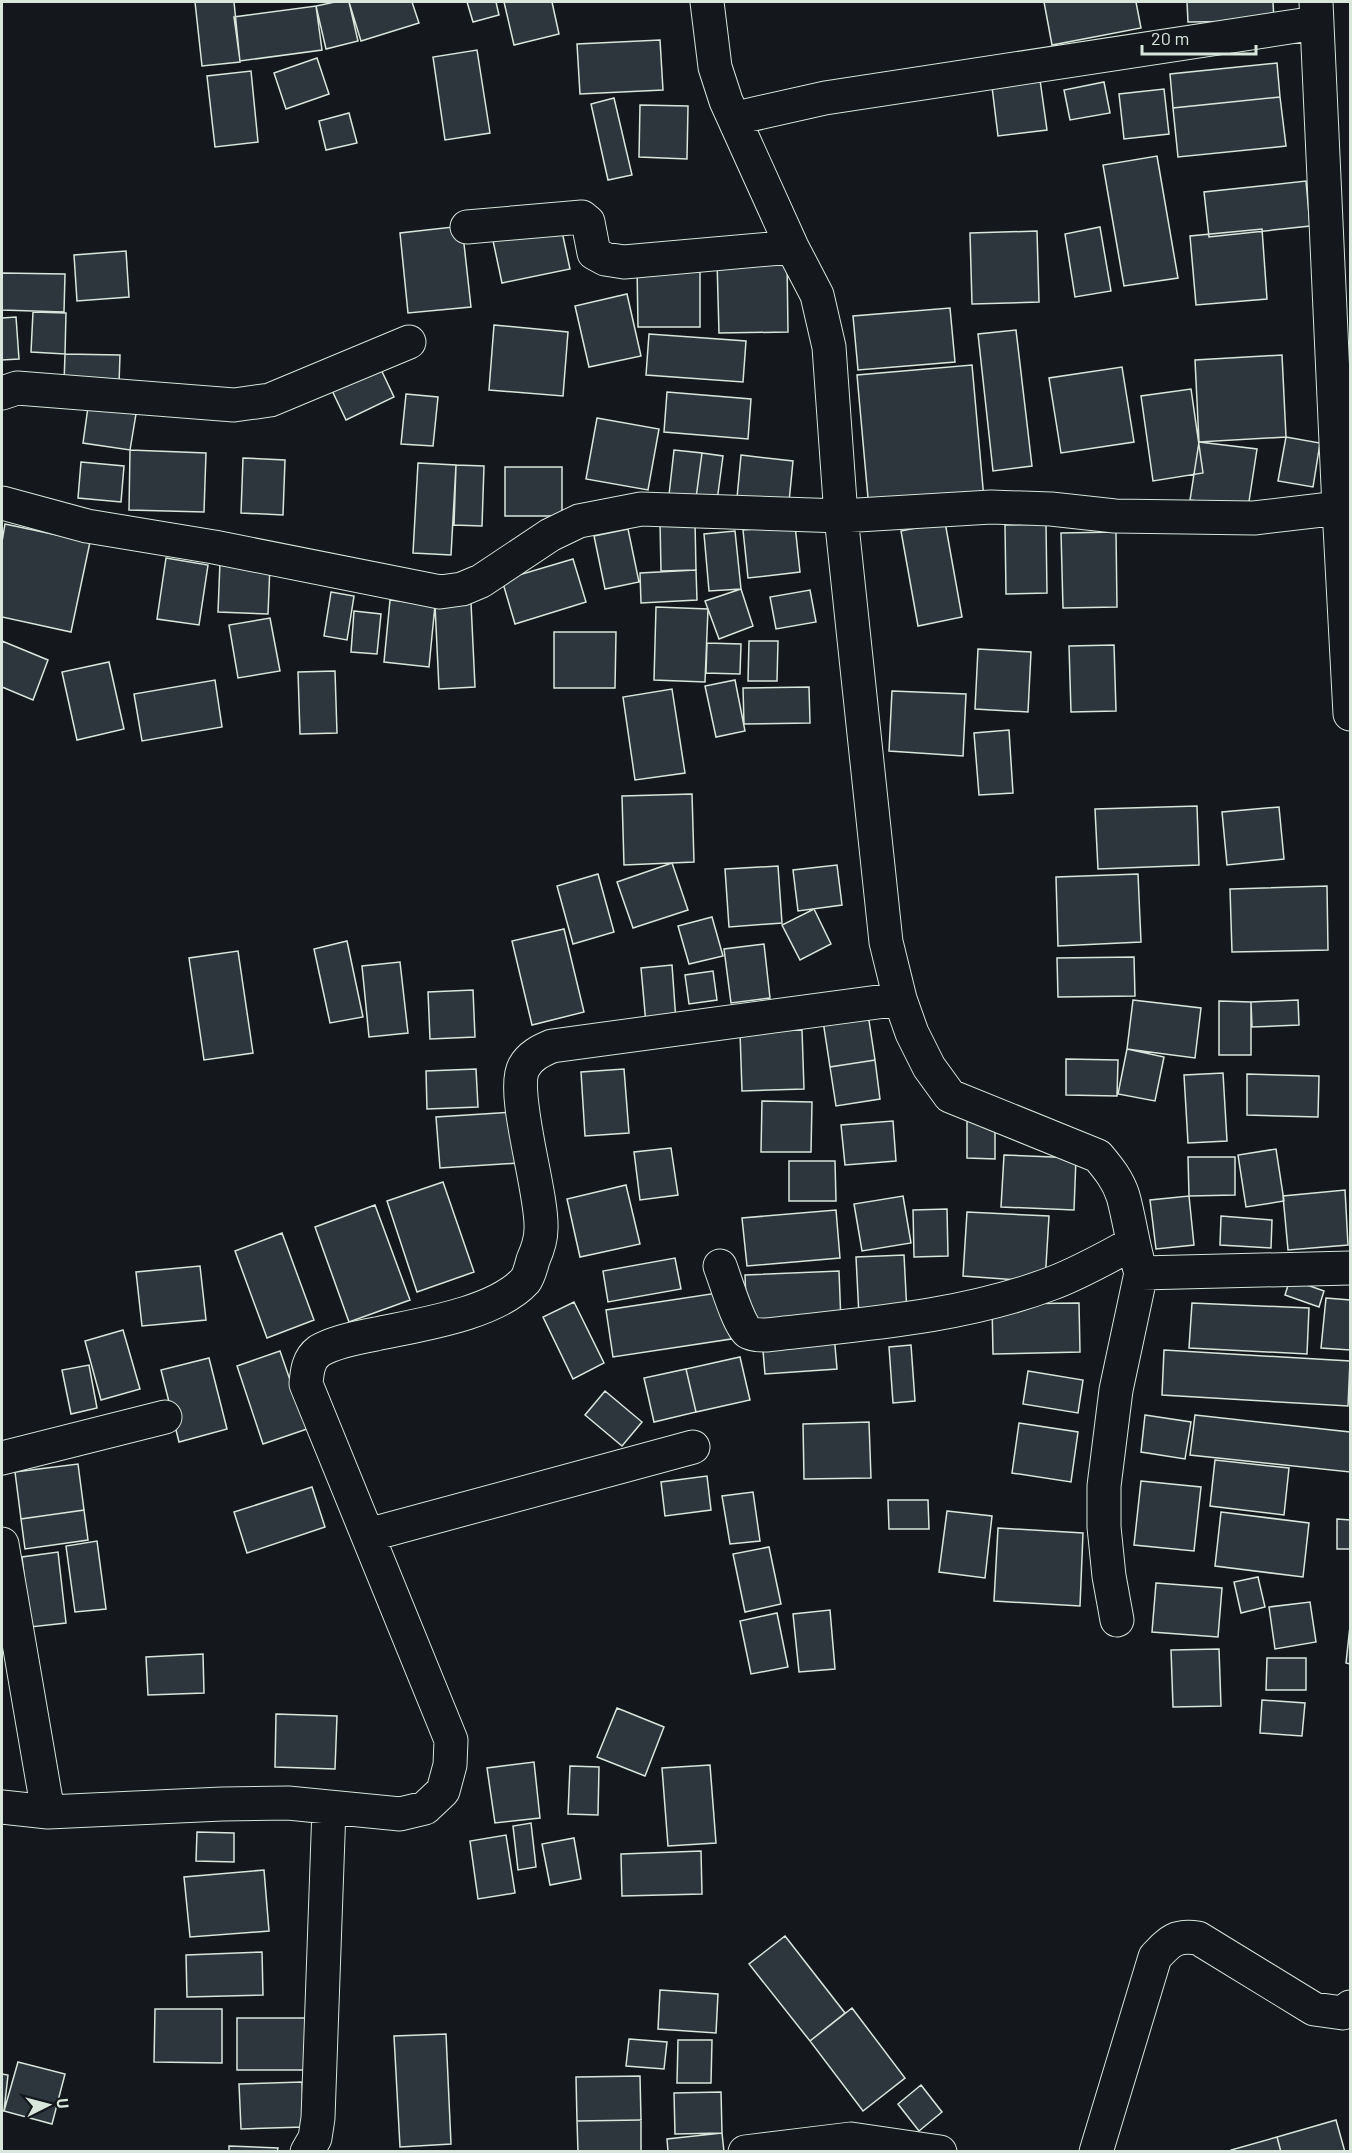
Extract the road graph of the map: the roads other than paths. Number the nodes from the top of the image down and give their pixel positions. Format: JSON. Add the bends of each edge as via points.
{"nodes":[{"id":1,"x":707,"y":2,"type":"edge"},
{"id":2,"x":1316,"y":12,"type":"edge"},
{"id":3,"x":736,"y":118,"type":"junction"},
{"id":4,"x":467,"y":227,"type":"dead end"},
{"id":5,"x":792,"y":247,"type":"junction"},
{"id":6,"x":409,"y":342,"type":"dead end"},
{"id":7,"x":2,"y":393,"type":"edge"},
{"id":8,"x":2,"y":503,"type":"edge"},
{"id":9,"x":1339,"y":508,"type":"junction"},
{"id":10,"x":841,"y":516,"type":"junction"},
{"id":11,"x":1350,"y":714,"type":"edge"},
{"id":12,"x":900,"y":999,"type":"junction"},
{"id":13,"x":1137,"y":1259,"type":"junction"},
{"id":14,"x":720,"y":1266,"type":"dead end"},
{"id":15,"x":1350,"y":1268,"type":"edge"},
{"id":16,"x":165,"y":1417,"type":"dead end"},
{"id":17,"x":693,"y":1447,"type":"dead end"},
{"id":18,"x":2,"y":1458,"type":"edge"},
{"id":19,"x":368,"y":1535,"type":"junction"},
{"id":20,"x":2,"y":1544,"type":"edge"},
{"id":21,"x":1117,"y":1620,"type":"dead end"},
{"id":22,"x":2,"y":1807,"type":"edge"},
{"id":23,"x":329,"y":1808,"type":"junction"},
{"id":24,"x":48,"y":1812,"type":"junction"},
{"id":25,"x":1350,"y":2007,"type":"edge"},
{"id":26,"x":307,"y":2151,"type":"edge"},
{"id":27,"x":745,"y":2151,"type":"edge"},
{"id":28,"x":940,"y":2151,"type":"edge"},
{"id":29,"x":1096,"y":2151,"type":"edge"}],
"edges":[{"from":1,"to":3,"type":"street","via":[[715,67]]},
{"from":2,"to":3,"type":"street","via":[[825,98]]},
{"from":2,"to":9,"type":"street"},
{"from":3,"to":5,"type":"street"},
{"from":4,"to":5,"type":"street","via":[[582,217],[588,222],[594,253],[624,262]]},
{"from":5,"to":10,"type":"street","via":[[817,295],[829,346]]},
{"from":6,"to":7,"type":"street","via":[[252,404],[16,388]]},
{"from":8,"to":10,"type":"street","via":[[87,526],[440,592],[481,581],[550,535],[579,521],[641,509]]},
{"from":9,"to":10,"type":"street","via":[[1254,518],[1115,516],[991,507]]},
{"from":9,"to":11,"type":"street"},
{"from":10,"to":12,"type":"street","via":[[886,942]]},
{"from":12,"to":13,"type":"street","via":[[928,1067],[951,1096],[1098,1156],[1122,1194]]},
{"from":12,"to":19,"type":"street","via":[[552,1046],[536,1053],[523,1068],[519,1088],[541,1230],[526,1280],[499,1302],[439,1320],[354,1338],[319,1352],[307,1369],[306,1384]]},
{"from":13,"to":14,"type":"street","via":[[988,1303],[908,1318],[766,1335],[747,1331],[741,1323]]},
{"from":13,"to":15,"type":"street"},
{"from":13,"to":21,"type":"street","via":[[1104,1486],[1104,1527]]},
{"from":16,"to":18,"type":"street"},
{"from":17,"to":19,"type":"street"},
{"from":19,"to":23,"type":"street","via":[[451,1740],[450,1765],[443,1791],[425,1808],[400,1814]]},
{"from":20,"to":24,"type":"street"},
{"from":22,"to":24,"type":"street"},
{"from":23,"to":24,"type":"street","via":[[288,1803]]},
{"from":23,"to":26,"type":"street","via":[[318,2118],[315,2138]]},
{"from":25,"to":29,"type":"street","via":[[1343,2013],[1314,2009],[1198,1938],[1184,1936],[1170,1941],[1155,1957]]},
{"from":27,"to":28,"type":"street","via":[[851,2139]]}]}
